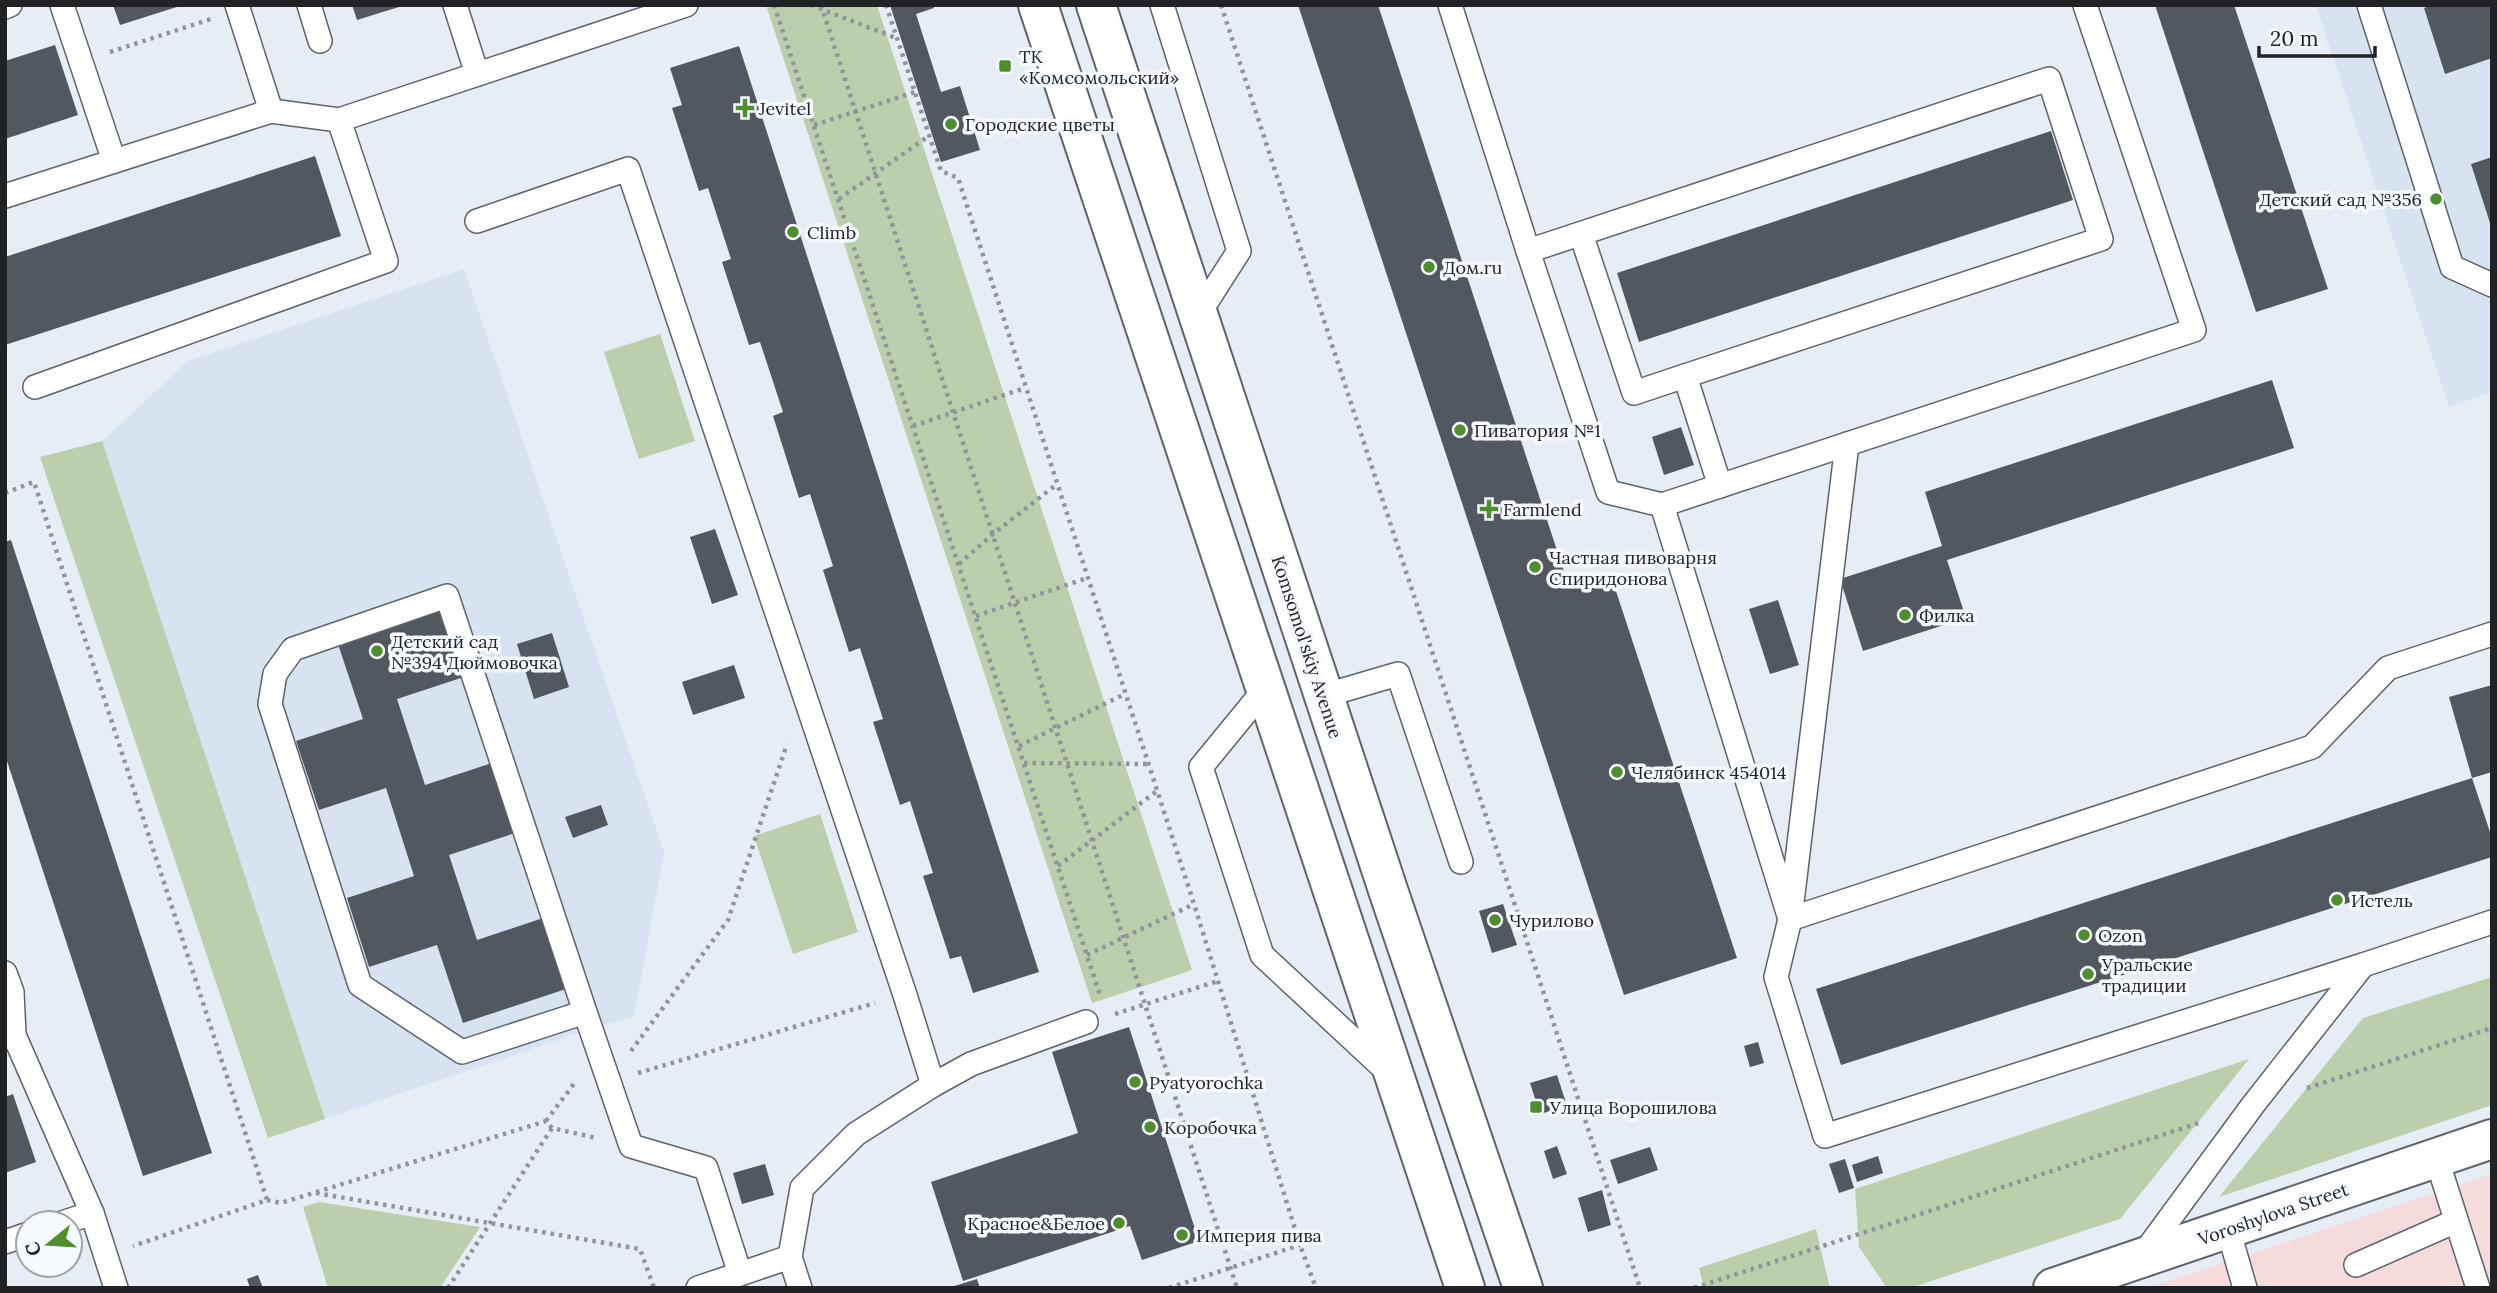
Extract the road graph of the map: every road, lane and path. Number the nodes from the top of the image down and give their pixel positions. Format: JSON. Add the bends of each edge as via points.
{"nodes":[{"id":1,"x":62,"y":5,"type":"edge"},
{"id":2,"x":309,"y":5,"type":"edge"},
{"id":3,"x":455,"y":5,"type":"edge"},
{"id":4,"x":686,"y":5,"type":"edge"},
{"id":5,"x":774,"y":5,"type":"edge"},
{"id":6,"x":811,"y":5,"type":"edge"},
{"id":7,"x":886,"y":5,"type":"edge"},
{"id":8,"x":1038,"y":5,"type":"edge"},
{"id":9,"x":1084,"y":5,"type":"edge"},
{"id":10,"x":1096,"y":5,"type":"edge"},
{"id":11,"x":1162,"y":5,"type":"edge"},
{"id":12,"x":1220,"y":5,"type":"edge"},
{"id":13,"x":1450,"y":5,"type":"edge"},
{"id":14,"x":2085,"y":5,"type":"edge"},
{"id":15,"x":2369,"y":5,"type":"edge"},
{"id":16,"x":238,"y":7,"type":"edge"},
{"id":17,"x":822,"y":7,"type":"edge"},
{"id":18,"x":897,"y":38,"type":"junction"},
{"id":19,"x":320,"y":41,"type":"dead end"},
{"id":20,"x":1108,"y":41,"type":"junction"},
{"id":21,"x":81,"y":62,"type":"junction"},
{"id":22,"x":477,"y":74,"type":"junction"},
{"id":23,"x":915,"y":92,"type":"junction"},
{"id":24,"x":271,"y":111,"type":"junction"},
{"id":25,"x":856,"y":111,"type":"junction"},
{"id":26,"x":339,"y":120,"type":"junction"},
{"id":27,"x":814,"y":125,"type":"junction"},
{"id":28,"x":930,"y":135,"type":"junction"},
{"id":29,"x":114,"y":161,"type":"junction"},
{"id":30,"x":876,"y":173,"type":"junction"},
{"id":31,"x":5,"y":197,"type":"edge"},
{"id":32,"x":839,"y":199,"type":"junction"},
{"id":33,"x":477,"y":221,"type":"dead end"},
{"id":34,"x":1581,"y":234,"type":"junction"},
{"id":35,"x":1528,"y":251,"type":"junction"},
{"id":36,"x":2492,"y":285,"type":"edge"},
{"id":37,"x":1198,"y":315,"type":"junction"},
{"id":38,"x":1685,"y":376,"type":"junction"},
{"id":39,"x":35,"y":387,"type":"dead end"},
{"id":40,"x":1025,"y":388,"type":"junction"},
{"id":41,"x":953,"y":413,"type":"junction"},
{"id":42,"x":913,"y":426,"type":"junction"},
{"id":43,"x":1847,"y":444,"type":"junction"},
{"id":44,"x":1056,"y":485,"type":"junction"},
{"id":45,"x":1720,"y":486,"type":"junction"},
{"id":46,"x":5,"y":493,"type":"edge"},
{"id":47,"x":1662,"y":505,"type":"junction"},
{"id":48,"x":993,"y":534,"type":"junction"},
{"id":49,"x":959,"y":565,"type":"junction"},
{"id":50,"x":1087,"y":578,"type":"junction"},
{"id":51,"x":1015,"y":603,"type":"junction"},
{"id":52,"x":976,"y":616,"type":"junction"},
{"id":53,"x":2492,"y":634,"type":"edge"},
{"id":54,"x":1265,"y":689,"type":"junction"},
{"id":55,"x":1125,"y":694,"type":"junction"},
{"id":56,"x":1323,"y":696,"type":"junction"},
{"id":57,"x":809,"y":713,"type":"junction"},
{"id":58,"x":1056,"y":727,"type":"junction"},
{"id":59,"x":1279,"y":731,"type":"junction"},
{"id":60,"x":1018,"y":746,"type":"junction"},
{"id":61,"x":1024,"y":763,"type":"junction"},
{"id":62,"x":1068,"y":764,"type":"junction"},
{"id":63,"x":1148,"y":764,"type":"junction"},
{"id":64,"x":1157,"y":791,"type":"junction"},
{"id":65,"x":1092,"y":839,"type":"junction"},
{"id":66,"x":1461,"y":862,"type":"dead end"},
{"id":67,"x":1058,"y":866,"type":"junction"},
{"id":68,"x":1388,"y":893,"type":"junction"},
{"id":69,"x":1194,"y":904,"type":"junction"},
{"id":70,"x":1790,"y":919,"type":"junction"},
{"id":71,"x":2492,"y":922,"type":"edge"},
{"id":72,"x":1124,"y":937,"type":"junction"},
{"id":73,"x":1087,"y":955,"type":"junction"},
{"id":74,"x":2363,"y":965,"type":"junction"},
{"id":75,"x":5,"y":973,"type":"edge"},
{"id":76,"x":1218,"y":981,"type":"junction"},
{"id":77,"x":905,"y":995,"type":"junction"},
{"id":78,"x":1146,"y":1004,"type":"junction"},
{"id":79,"x":584,"y":1012,"type":"junction"},
{"id":80,"x":1096,"y":1019,"type":"junction"},
{"id":81,"x":2492,"y":1028,"type":"edge"},
{"id":82,"x":10,"y":1037,"type":"edge"},
{"id":83,"x":598,"y":1053,"type":"junction"},
{"id":84,"x":1395,"y":1078,"type":"junction"},
{"id":85,"x":607,"y":1082,"type":"junction"},
{"id":86,"x":933,"y":1085,"type":"junction"},
{"id":87,"x":2253,"y":1105,"type":"junction"},
{"id":88,"x":546,"y":1121,"type":"junction"},
{"id":89,"x":552,"y":1128,"type":"junction"},
{"id":90,"x":2492,"y":1139,"type":"edge"},
{"id":91,"x":631,"y":1146,"type":"junction"},
{"id":92,"x":2436,"y":1157,"type":"junction"},
{"id":93,"x":315,"y":1193,"type":"junction"},
{"id":94,"x":267,"y":1200,"type":"junction"},
{"id":95,"x":92,"y":1213,"type":"junction"},
{"id":96,"x":84,"y":1216,"type":"edge"},
{"id":97,"x":2456,"y":1221,"type":"junction"},
{"id":98,"x":489,"y":1225,"type":"junction"},
{"id":99,"x":2228,"y":1229,"type":"junction"},
{"id":100,"x":1300,"y":1245,"type":"junction"},
{"id":101,"x":106,"y":1256,"type":"junction"},
{"id":102,"x":790,"y":1258,"type":"junction"},
{"id":103,"x":2139,"y":1259,"type":"junction"},
{"id":104,"x":2356,"y":1265,"type":"dead end"},
{"id":105,"x":1231,"y":1268,"type":"junction"},
{"id":106,"x":740,"y":1274,"type":"junction"},
{"id":107,"x":2482,"y":1281,"type":"edge"},
{"id":108,"x":116,"y":1288,"type":"edge"},
{"id":109,"x":448,"y":1288,"type":"edge"},
{"id":110,"x":654,"y":1288,"type":"edge"},
{"id":111,"x":698,"y":1288,"type":"edge"},
{"id":112,"x":800,"y":1288,"type":"edge"},
{"id":113,"x":1168,"y":1288,"type":"edge"},
{"id":114,"x":1237,"y":1288,"type":"edge"},
{"id":115,"x":1316,"y":1288,"type":"edge"},
{"id":116,"x":1465,"y":1288,"type":"edge"},
{"id":117,"x":1523,"y":1288,"type":"edge"},
{"id":118,"x":1640,"y":1288,"type":"edge"},
{"id":119,"x":1694,"y":1288,"type":"edge"},
{"id":120,"x":2053,"y":1288,"type":"edge"},
{"id":121,"x":2245,"y":1288,"type":"edge"}],
"edges":[{"from":1,"to":21,"type":"lane"},
{"from":2,"to":19,"type":"lane"},
{"from":3,"to":22,"type":"lane"},
{"from":4,"to":22,"type":"lane"},
{"from":5,"to":27,"type":"path"},
{"from":6,"to":17,"type":"path"},
{"from":7,"to":18,"type":"path"},
{"from":8,"to":54,"type":"main road"},
{"from":9,"to":20,"type":"main road"},
{"from":10,"to":20,"type":"main road","name":"Komsomol'skiy Avenue"},
{"from":11,"to":37,"type":"lane","via":[[1239,251]]},
{"from":12,"to":118,"type":"path"},
{"from":13,"to":35,"type":"lane"},
{"from":14,"to":43,"type":"lane","via":[[2194,330]]},
{"from":15,"to":36,"type":"lane","via":[[2452,267]]},
{"from":16,"to":21,"type":"path"},
{"from":16,"to":24,"type":"lane"},
{"from":17,"to":18,"type":"path"},
{"from":17,"to":25,"type":"path"},
{"from":18,"to":23,"type":"path"},
{"from":20,"to":37,"type":"main road","name":"Komsomol'skiy Avenue"},
{"from":21,"to":29,"type":"lane"},
{"from":22,"to":26,"type":"lane"},
{"from":23,"to":25,"type":"path"},
{"from":23,"to":28,"type":"path"},
{"from":24,"to":26,"type":"lane"},
{"from":24,"to":29,"type":"lane"},
{"from":25,"to":27,"type":"path"},
{"from":25,"to":30,"type":"path"},
{"from":26,"to":39,"type":"lane","via":[[386,261]]},
{"from":27,"to":32,"type":"path"},
{"from":28,"to":30,"type":"path"},
{"from":28,"to":40,"type":"path","via":[[941,171],[958,178]]},
{"from":29,"to":31,"type":"lane"},
{"from":30,"to":32,"type":"path"},
{"from":30,"to":41,"type":"path"},
{"from":32,"to":42,"type":"path"},
{"from":33,"to":57,"type":"lane","via":[[628,169]]},
{"from":34,"to":35,"type":"lane"},
{"from":34,"to":38,"type":"lane","via":[[1634,393]]},
{"from":34,"to":38,"type":"lane","via":[[2049,79],[2101,239]]},
{"from":35,"to":47,"type":"lane","via":[[1608,492]]},
{"from":37,"to":56,"type":"main road","name":"Komsomol'skiy Avenue"},
{"from":38,"to":45,"type":"lane"},
{"from":40,"to":41,"type":"path"},
{"from":40,"to":44,"type":"path"},
{"from":41,"to":42,"type":"path"},
{"from":41,"to":48,"type":"path"},
{"from":42,"to":49,"type":"path"},
{"from":43,"to":45,"type":"lane"},
{"from":43,"to":70,"type":"lane"},
{"from":44,"to":48,"type":"path"},
{"from":44,"to":50,"type":"path"},
{"from":45,"to":47,"type":"lane"},
{"from":46,"to":94,"type":"path","via":[[34,482]]},
{"from":47,"to":70,"type":"lane"},
{"from":48,"to":49,"type":"path"},
{"from":48,"to":51,"type":"path"},
{"from":49,"to":52,"type":"path"},
{"from":50,"to":51,"type":"path"},
{"from":50,"to":55,"type":"path"},
{"from":51,"to":52,"type":"path"},
{"from":51,"to":58,"type":"path"},
{"from":52,"to":60,"type":"path"},
{"from":53,"to":70,"type":"lane","via":[[2388,668],[2312,747]]},
{"from":54,"to":59,"type":"main road"},
{"from":54,"to":84,"type":"lane","via":[[1200,767],[1262,955]]},
{"from":55,"to":58,"type":"path"},
{"from":55,"to":63,"type":"path"},
{"from":56,"to":66,"type":"lane","via":[[1398,674]]},
{"from":56,"to":68,"type":"main road","name":"Komsomol'skiy Avenue"},
{"from":57,"to":77,"type":"lane"},
{"from":57,"to":85,"type":"path","via":[[785,747],[728,920]]},
{"from":58,"to":60,"type":"path"},
{"from":58,"to":62,"type":"path"},
{"from":59,"to":68,"type":"main road","via":[[1278,716],[1289,700],[1303,699],[1313,708],[1356,836]]},
{"from":59,"to":84,"type":"main road"},
{"from":60,"to":61,"type":"path"},
{"from":61,"to":62,"type":"path"},
{"from":61,"to":67,"type":"path"},
{"from":62,"to":63,"type":"path"},
{"from":62,"to":65,"type":"path"},
{"from":63,"to":64,"type":"path"},
{"from":64,"to":65,"type":"path"},
{"from":64,"to":69,"type":"path"},
{"from":65,"to":67,"type":"path"},
{"from":65,"to":72,"type":"path"},
{"from":67,"to":73,"type":"path"},
{"from":68,"to":117,"type":"main road","name":"Komsomol'skiy Avenue"},
{"from":69,"to":72,"type":"path"},
{"from":69,"to":76,"type":"path"},
{"from":70,"to":74,"type":"lane","via":[[1776,977],[1825,1136]]},
{"from":71,"to":74,"type":"lane"},
{"from":72,"to":73,"type":"path"},
{"from":72,"to":78,"type":"path"},
{"from":73,"to":80,"type":"path"},
{"from":74,"to":87,"type":"lane"},
{"from":75,"to":82,"type":"lane","via":[[12,992]]},
{"from":76,"to":78,"type":"path"},
{"from":76,"to":100,"type":"path"},
{"from":77,"to":85,"type":"path"},
{"from":77,"to":86,"type":"lane"},
{"from":78,"to":80,"type":"path"},
{"from":78,"to":105,"type":"path"},
{"from":79,"to":79,"type":"lane","via":[[447,596],[293,649],[275,674],[270,704],[360,985],[462,1052]]},
{"from":79,"to":83,"type":"lane"},
{"from":80,"to":86,"type":"lane","via":[[971,1064]]},
{"from":81,"to":87,"type":"path"},
{"from":82,"to":95,"type":"lane"},
{"from":83,"to":85,"type":"lane"},
{"from":83,"to":88,"type":"path"},
{"from":84,"to":116,"type":"main road"},
{"from":85,"to":91,"type":"lane"},
{"from":86,"to":102,"type":"lane","via":[[856,1134],[802,1188]]},
{"from":87,"to":103,"type":"lane"},
{"from":87,"to":119,"type":"path"},
{"from":88,"to":89,"type":"path"},
{"from":88,"to":93,"type":"path"},
{"from":89,"to":91,"type":"path"},
{"from":89,"to":98,"type":"path"},
{"from":90,"to":92,"type":"main road","name":"Voroshylova Street"},
{"from":91,"to":106,"type":"lane","via":[[706,1168]]},
{"from":92,"to":97,"type":"lane"},
{"from":92,"to":99,"type":"main road","name":"Voroshylova Street"},
{"from":93,"to":94,"type":"path","via":[[281,1203]]},
{"from":93,"to":98,"type":"path"},
{"from":94,"to":101,"type":"path"},
{"from":95,"to":96,"type":"lane"},
{"from":95,"to":101,"type":"lane"},
{"from":97,"to":104,"type":"lane"},
{"from":97,"to":107,"type":"lane"},
{"from":98,"to":109,"type":"path"},
{"from":98,"to":110,"type":"path","via":[[640,1249]]},
{"from":99,"to":103,"type":"main road","name":"Voroshylova Street"},
{"from":99,"to":121,"type":"lane"},
{"from":100,"to":105,"type":"path"},
{"from":100,"to":115,"type":"path"},
{"from":101,"to":108,"type":"lane"},
{"from":102,"to":106,"type":"lane"},
{"from":102,"to":112,"type":"lane"},
{"from":103,"to":120,"type":"main road","name":"Voroshylova Street"},
{"from":105,"to":113,"type":"path"},
{"from":105,"to":114,"type":"path"},
{"from":106,"to":111,"type":"lane"}]}
